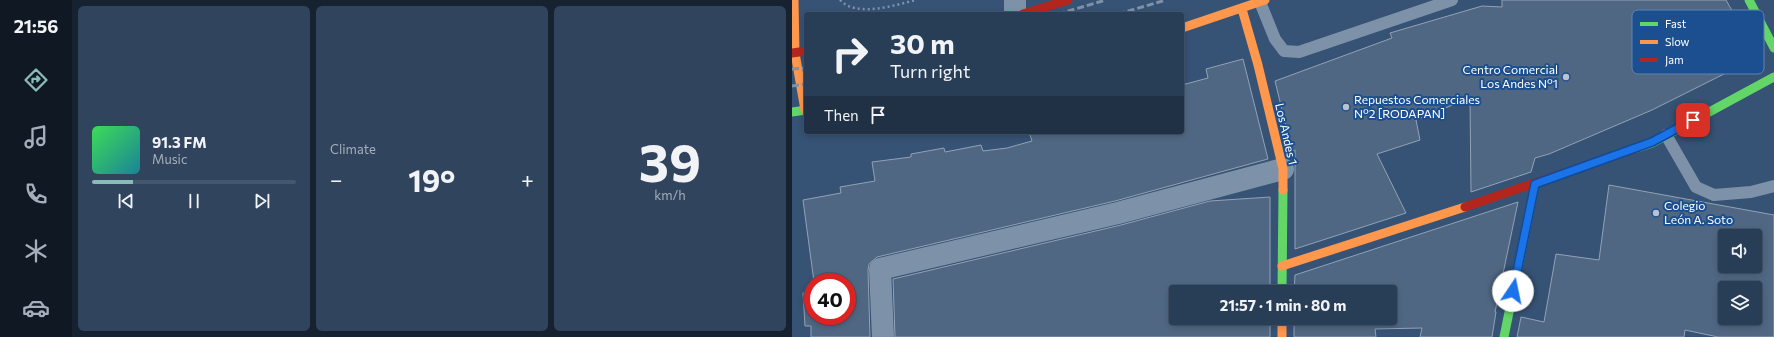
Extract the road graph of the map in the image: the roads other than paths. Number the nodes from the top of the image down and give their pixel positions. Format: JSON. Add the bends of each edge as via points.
{"nodes":[{"id":1,"x":794,"y":0,"type":"edge"},
{"id":2,"x":1015,"y":0,"type":"edge"},
{"id":3,"x":1068,"y":0,"type":"edge"},
{"id":4,"x":1452,"y":0,"type":"edge"},
{"id":5,"x":1749,"y":0,"type":"edge"},
{"id":6,"x":1262,"y":1,"type":"edge"},
{"id":7,"x":1421,"y":5,"type":"edge"},
{"id":8,"x":1242,"y":9,"type":"junction"},
{"id":9,"x":1754,"y":10,"type":"edge"},
{"id":10,"x":1015,"y":12,"type":"edge"},
{"id":11,"x":1029,"y":12,"type":"edge"},
{"id":12,"x":1184,"y":27,"type":"edge"},
{"id":13,"x":1764,"y":29,"type":"edge"},
{"id":14,"x":1774,"y":48,"type":"edge"},
{"id":15,"x":804,"y":51,"type":"edge"},
{"id":16,"x":794,"y":53,"type":"edge"},
{"id":17,"x":1774,"y":77,"type":"edge"},
{"id":18,"x":804,"y":100,"type":"edge"},
{"id":19,"x":804,"y":110,"type":"edge"},
{"id":20,"x":792,"y":112,"type":"edge"},
{"id":21,"x":1666,"y":135,"type":"junction"},
{"id":22,"x":1283,"y":169,"type":"junction"},
{"id":23,"x":1535,"y":184,"type":"junction"},
{"id":24,"x":1774,"y":186,"type":"edge"},
{"id":25,"x":1282,"y":266,"type":"junction"},
{"id":26,"x":1282,"y":285,"type":"edge"},
{"id":27,"x":1282,"y":325,"type":"edge"},
{"id":28,"x":883,"y":337,"type":"edge"},
{"id":29,"x":1282,"y":337,"type":"edge"},
{"id":30,"x":1504,"y":337,"type":"edge"}],
"edges":[{"from":1,"to":16,"type":"street"},
{"from":2,"to":10,"type":"street"},
{"from":3,"to":11,"type":"street"},
{"from":4,"to":7,"type":"lane"},
{"from":5,"to":9,"type":"street"},
{"from":6,"to":7,"type":"lane","via":[[1279,45],[1284,51],[1299,52]]},
{"from":6,"to":8,"type":"street"},
{"from":8,"to":12,"type":"street"},
{"from":8,"to":22,"type":"street","name":"Los Andes 1"},
{"from":13,"to":14,"type":"street"},
{"from":15,"to":16,"type":"street"},
{"from":16,"to":18,"type":"street"},
{"from":17,"to":21,"type":"street"},
{"from":19,"to":20,"type":"street"},
{"from":21,"to":23,"type":"street"},
{"from":21,"to":24,"type":"lane","via":[[1696,187],[1714,195],[1751,192]]},
{"from":22,"to":25,"type":"street","name":"Los Andes 1"},
{"from":22,"to":28,"type":"street","via":[[1118,213],[880,269]]},
{"from":23,"to":25,"type":"street"},
{"from":23,"to":30,"type":"street"},
{"from":25,"to":26,"type":"street","name":"Los Andes 1"},
{"from":27,"to":29,"type":"street"}]}
